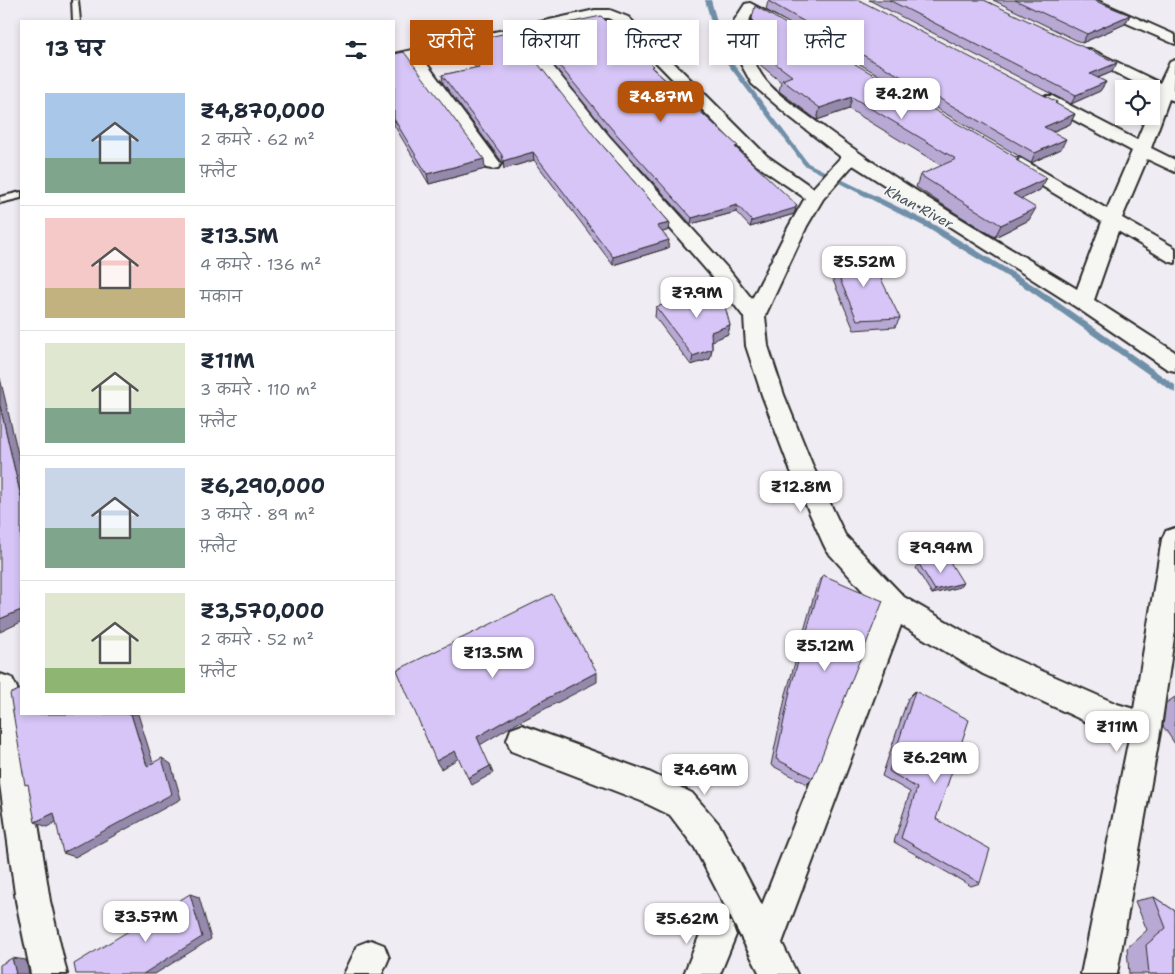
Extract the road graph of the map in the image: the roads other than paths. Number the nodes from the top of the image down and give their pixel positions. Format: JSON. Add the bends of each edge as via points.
{"nodes":[{"id":1,"x":75,"y":0,"type":"edge"},
{"id":2,"x":1085,"y":0,"type":"edge"},
{"id":3,"x":77,"y":20,"type":"edge"},
{"id":4,"x":567,"y":20,"type":"edge"},
{"id":5,"x":787,"y":29,"type":"edge"},
{"id":6,"x":1175,"y":40,"type":"edge"},
{"id":7,"x":1075,"y":48,"type":"edge"},
{"id":8,"x":410,"y":54,"type":"edge"},
{"id":9,"x":395,"y":58,"type":"edge"},
{"id":10,"x":420,"y":65,"type":"edge"},
{"id":11,"x":543,"y":65,"type":"edge"},
{"id":12,"x":1175,"y":65,"type":"edge"},
{"id":13,"x":1029,"y":90,"type":"edge"},
{"id":14,"x":1169,"y":93,"type":"edge"},
{"id":15,"x":1142,"y":149,"type":"junction"},
{"id":16,"x":1000,"y":154,"type":"edge"},
{"id":17,"x":852,"y":156,"type":"junction"},
{"id":18,"x":492,"y":164,"type":"dead end"},
{"id":19,"x":1175,"y":166,"type":"edge"},
{"id":20,"x":827,"y":184,"type":"junction"},
{"id":21,"x":20,"y":196,"type":"edge"},
{"id":22,"x":0,"y":200,"type":"edge"},
{"id":23,"x":1112,"y":220,"type":"junction"},
{"id":24,"x":1175,"y":257,"type":"edge"},
{"id":25,"x":1083,"y":302,"type":"junction"},
{"id":26,"x":754,"y":316,"type":"junction"},
{"id":27,"x":1175,"y":363,"type":"edge"},
{"id":28,"x":1175,"y":539,"type":"edge"},
{"id":29,"x":894,"y":606,"type":"junction"},
{"id":30,"x":8,"y":686,"type":"edge"},
{"id":31,"x":1146,"y":727,"type":"junction"},
{"id":32,"x":522,"y":740,"type":"dead end"},
{"id":33,"x":718,"y":935,"type":"dead end"},
{"id":34,"x":764,"y":945,"type":"junction"},
{"id":35,"x":49,"y":974,"type":"edge"},
{"id":36,"x":702,"y":974,"type":"edge"},
{"id":37,"x":779,"y":974,"type":"edge"},
{"id":38,"x":1099,"y":974,"type":"edge"}],
"edges":[{"from":1,"to":3,"type":"lane"},
{"from":2,"to":6,"type":"street"},
{"from":4,"to":20,"type":"street","via":[[595,14],[610,14],[623,20],[761,160]]},
{"from":5,"to":17,"type":"street","via":[[750,7],[741,21],[744,58],[760,84]]},
{"from":7,"to":14,"type":"street"},
{"from":8,"to":9,"type":"street"},
{"from":10,"to":18,"type":"street"},
{"from":11,"to":26,"type":"street"},
{"from":12,"to":14,"type":"street"},
{"from":13,"to":15,"type":"street"},
{"from":14,"to":15,"type":"street"},
{"from":15,"to":19,"type":"street"},
{"from":15,"to":23,"type":"street"},
{"from":16,"to":23,"type":"street"},
{"from":17,"to":20,"type":"street"},
{"from":17,"to":25,"type":"street"},
{"from":20,"to":26,"type":"street","via":[[798,226]]},
{"from":21,"to":22,"type":"lane"},
{"from":23,"to":24,"type":"street"},
{"from":23,"to":25,"type":"street"},
{"from":25,"to":27,"type":"street"},
{"from":26,"to":29,"type":"street","via":[[757,346],[773,395],[836,543]]},
{"from":28,"to":31,"type":"street"},
{"from":29,"to":31,"type":"street","via":[[993,664],[1115,719]]},
{"from":29,"to":34,"type":"street"},
{"from":30,"to":35,"type":"street","via":[[33,901]]},
{"from":31,"to":38,"type":"street"},
{"from":32,"to":34,"type":"street","via":[[648,788],[681,804],[706,836]]},
{"from":33,"to":36,"type":"street"},
{"from":34,"to":37,"type":"street"}]}
